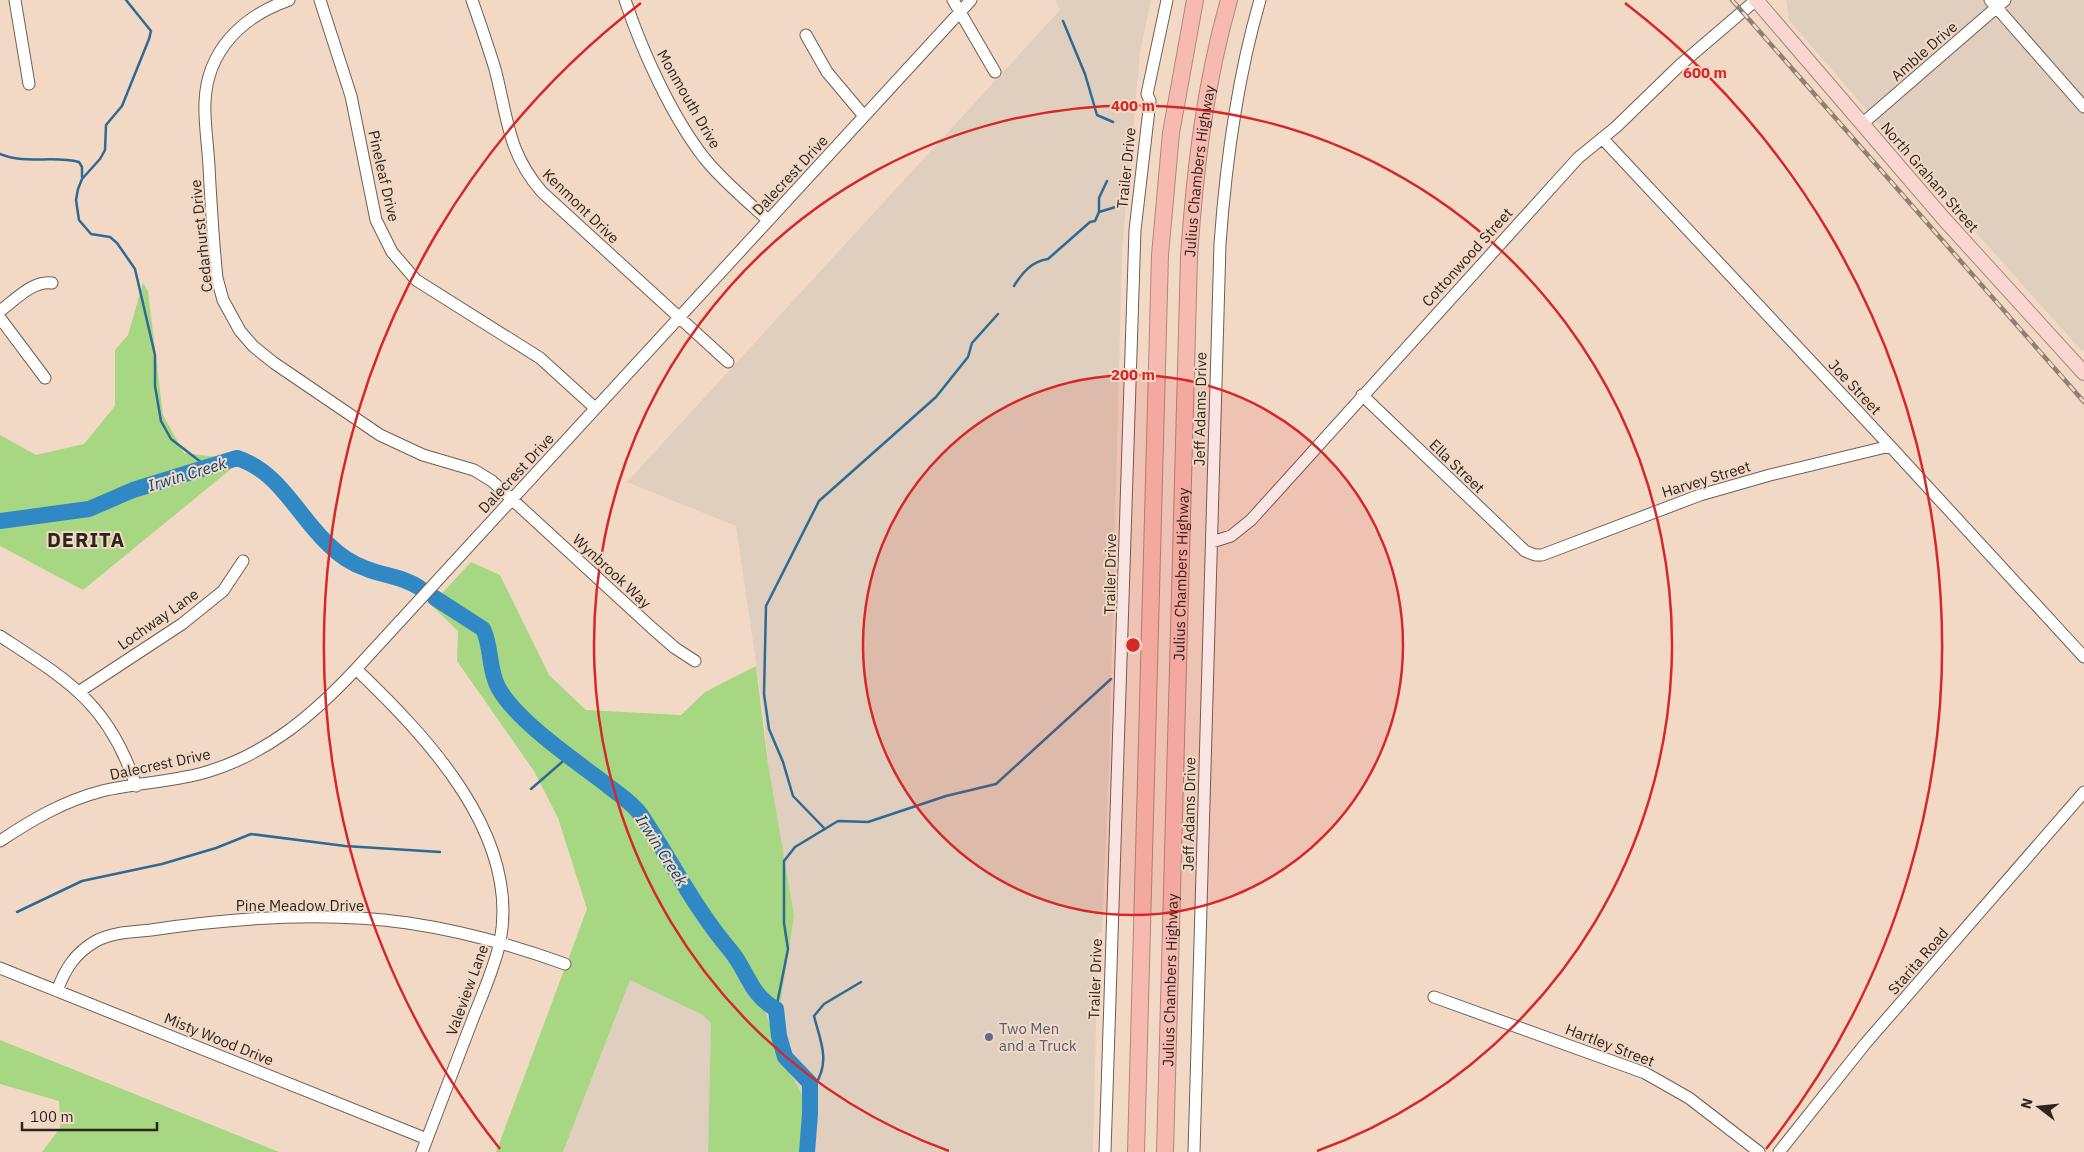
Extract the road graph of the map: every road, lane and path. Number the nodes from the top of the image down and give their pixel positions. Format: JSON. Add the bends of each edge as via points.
{"nodes":[{"id":1,"x":14,"y":0,"type":"edge"},
{"id":2,"x":289,"y":0,"type":"edge"},
{"id":3,"x":320,"y":0,"type":"edge"},
{"id":4,"x":472,"y":0,"type":"edge"},
{"id":5,"x":625,"y":0,"type":"edge"},
{"id":6,"x":953,"y":0,"type":"edge"},
{"id":7,"x":971,"y":0,"type":"edge"},
{"id":8,"x":1167,"y":0,"type":"edge"},
{"id":9,"x":1196,"y":0,"type":"edge"},
{"id":10,"x":1229,"y":0,"type":"edge"},
{"id":11,"x":1260,"y":0,"type":"edge"},
{"id":12,"x":1756,"y":0,"type":"edge"},
{"id":13,"x":1997,"y":3,"type":"edge"},
{"id":14,"x":960,"y":12,"type":"junction"},
{"id":15,"x":806,"y":35,"type":"dead end"},
{"id":16,"x":995,"y":72,"type":"dead end"},
{"id":17,"x":29,"y":84,"type":"dead end"},
{"id":18,"x":2084,"y":107,"type":"edge"},
{"id":19,"x":864,"y":116,"type":"junction"},
{"id":20,"x":1862,"y":124,"type":"junction"},
{"id":21,"x":1602,"y":138,"type":"junction"},
{"id":22,"x":768,"y":220,"type":"junction"},
{"id":23,"x":52,"y":283,"type":"dead end"},
{"id":24,"x":0,"y":311,"type":"edge"},
{"id":25,"x":0,"y":318,"type":"edge"},
{"id":26,"x":679,"y":318,"type":"junction"},
{"id":27,"x":728,"y":362,"type":"dead end"},
{"id":28,"x":2084,"y":373,"type":"edge"},
{"id":29,"x":45,"y":378,"type":"dead end"},
{"id":30,"x":1362,"y":395,"type":"junction"},
{"id":31,"x":596,"y":408,"type":"junction"},
{"id":32,"x":1890,"y":446,"type":"junction"},
{"id":33,"x":512,"y":499,"type":"junction"},
{"id":34,"x":1212,"y":542,"type":"junction"},
{"id":35,"x":1534,"y":555,"type":"joint"},
{"id":36,"x":243,"y":560,"type":"dead end"},
{"id":37,"x":0,"y":636,"type":"edge"},
{"id":38,"x":2084,"y":657,"type":"edge"},
{"id":39,"x":695,"y":661,"type":"dead end"},
{"id":40,"x":356,"y":669,"type":"junction"},
{"id":41,"x":80,"y":691,"type":"junction"},
{"id":42,"x":136,"y":786,"type":"junction"},
{"id":43,"x":2084,"y":792,"type":"edge"},
{"id":44,"x":0,"y":841,"type":"edge"},
{"id":45,"x":500,"y":942,"type":"junction"},
{"id":46,"x":565,"y":964,"type":"dead end"},
{"id":47,"x":0,"y":968,"type":"edge"},
{"id":48,"x":57,"y":990,"type":"junction"},
{"id":49,"x":1434,"y":998,"type":"dead end"},
{"id":50,"x":427,"y":1139,"type":"junction"},
{"id":51,"x":422,"y":1152,"type":"edge"},
{"id":52,"x":1106,"y":1152,"type":"edge"},
{"id":53,"x":1136,"y":1152,"type":"edge"},
{"id":54,"x":1165,"y":1152,"type":"edge"},
{"id":55,"x":1194,"y":1152,"type":"edge"},
{"id":56,"x":1759,"y":1152,"type":"edge"},
{"id":57,"x":1779,"y":1152,"type":"edge"}],
"edges":[{"from":1,"to":17,"type":"street"},
{"from":2,"to":33,"type":"street","name":"Cedarhurst Drive","via":[[258,13],[237,29],[218,55],[207,84],[214,252],[217,278],[228,312],[260,353],[364,424],[409,449],[481,474]]},
{"from":3,"to":31,"type":"street","name":"Pineleaf Drive","via":[[351,96],[374,212],[392,252],[416,280],[540,358]]},
{"from":4,"to":26,"type":"street","name":"Kenmont Drive","via":[[495,69],[509,133],[524,170],[542,192]]},
{"from":5,"to":22,"type":"street","name":"Monmouth Drive","via":[[649,63],[697,148],[724,180]]},
{"from":6,"to":14,"type":"street"},
{"from":7,"to":14,"type":"street","name":"Dalecrest Drive"},
{"from":8,"to":52,"type":"street","name":"Trailer Drive","via":[[1147,94],[1150,101],[1135,230]]},
{"from":9,"to":53,"type":"highway","name":"Julius Chambers Highway","via":[[1171,133],[1160,255]]},
{"from":10,"to":54,"type":"highway","name":"Julius Chambers Highway","via":[[1204,109],[1189,256]]},
{"from":11,"to":34,"type":"street","name":"Jeff Adams Drive","via":[[1241,77],[1223,213]]},
{"from":12,"to":20,"type":"main road","name":"North Graham Street"},
{"from":12,"to":21,"type":"street","name":"Cottonwood Street"},
{"from":13,"to":18,"type":"street"},
{"from":13,"to":20,"type":"street","name":"Amble Drive"},
{"from":14,"to":16,"type":"street"},
{"from":14,"to":19,"type":"street","name":"Dalecrest Drive"},
{"from":15,"to":19,"type":"street","via":[[827,72]]},
{"from":19,"to":22,"type":"street","name":"Dalecrest Drive"},
{"from":20,"to":28,"type":"main road","name":"North Graham Street"},
{"from":21,"to":30,"type":"street","name":"Cottonwood Street","via":[[1578,158]]},
{"from":21,"to":32,"type":"street","name":"Joe Street"},
{"from":22,"to":26,"type":"street","name":"Dalecrest Drive"},
{"from":23,"to":24,"type":"street","via":[[33,286]]},
{"from":25,"to":29,"type":"street"},
{"from":26,"to":27,"type":"street","name":"Kenmont Drive"},
{"from":26,"to":31,"type":"street","name":"Dalecrest Drive"},
{"from":30,"to":34,"type":"street","name":"Cottonwood Street","via":[[1251,520],[1231,536]]},
{"from":30,"to":35,"type":"street","name":"Ella Street","via":[[1478,507]]},
{"from":31,"to":33,"type":"street","name":"Dalecrest Drive"},
{"from":32,"to":35,"type":"street","name":"Harvey Street","via":[[1700,495],[1542,555]]},
{"from":32,"to":38,"type":"street","name":"Joe Street"},
{"from":33,"to":39,"type":"street","name":"Wynbrook Way","via":[[669,644]]},
{"from":33,"to":40,"type":"street","name":"Dalecrest Drive"},
{"from":34,"to":55,"type":"street","name":"Jeff Adams Drive"},
{"from":36,"to":41,"type":"street","name":"Lochway Lane","via":[[223,591],[176,628]]},
{"from":37,"to":41,"type":"street"},
{"from":40,"to":42,"type":"street","name":"Dalecrest Drive","via":[[308,717],[266,746],[204,772]]},
{"from":40,"to":45,"type":"street","name":"Valeview Lane","via":[[418,733],[482,824],[499,874]]},
{"from":41,"to":42,"type":"street","via":[[116,737]]},
{"from":42,"to":44,"type":"street","name":"Dalecrest Drive","via":[[104,791],[56,806]]},
{"from":43,"to":57,"type":"street","name":"Starita Road","via":[[1865,1044]]},
{"from":45,"to":46,"type":"street","name":"Pine Meadow Drive"},
{"from":45,"to":48,"type":"street","name":"Pine Meadow Drive","via":[[409,923],[357,918],[190,924],[117,934],[97,940],[75,957]]},
{"from":45,"to":50,"type":"street","name":"Valeview Lane"},
{"from":47,"to":48,"type":"street","name":"Misty Wood Drive"},
{"from":48,"to":50,"type":"street","name":"Misty Wood Drive"},
{"from":49,"to":56,"type":"street","name":"Hartley Street","via":[[1645,1073],[1689,1098]]},
{"from":50,"to":51,"type":"street","name":"Valeview Lane"}]}
